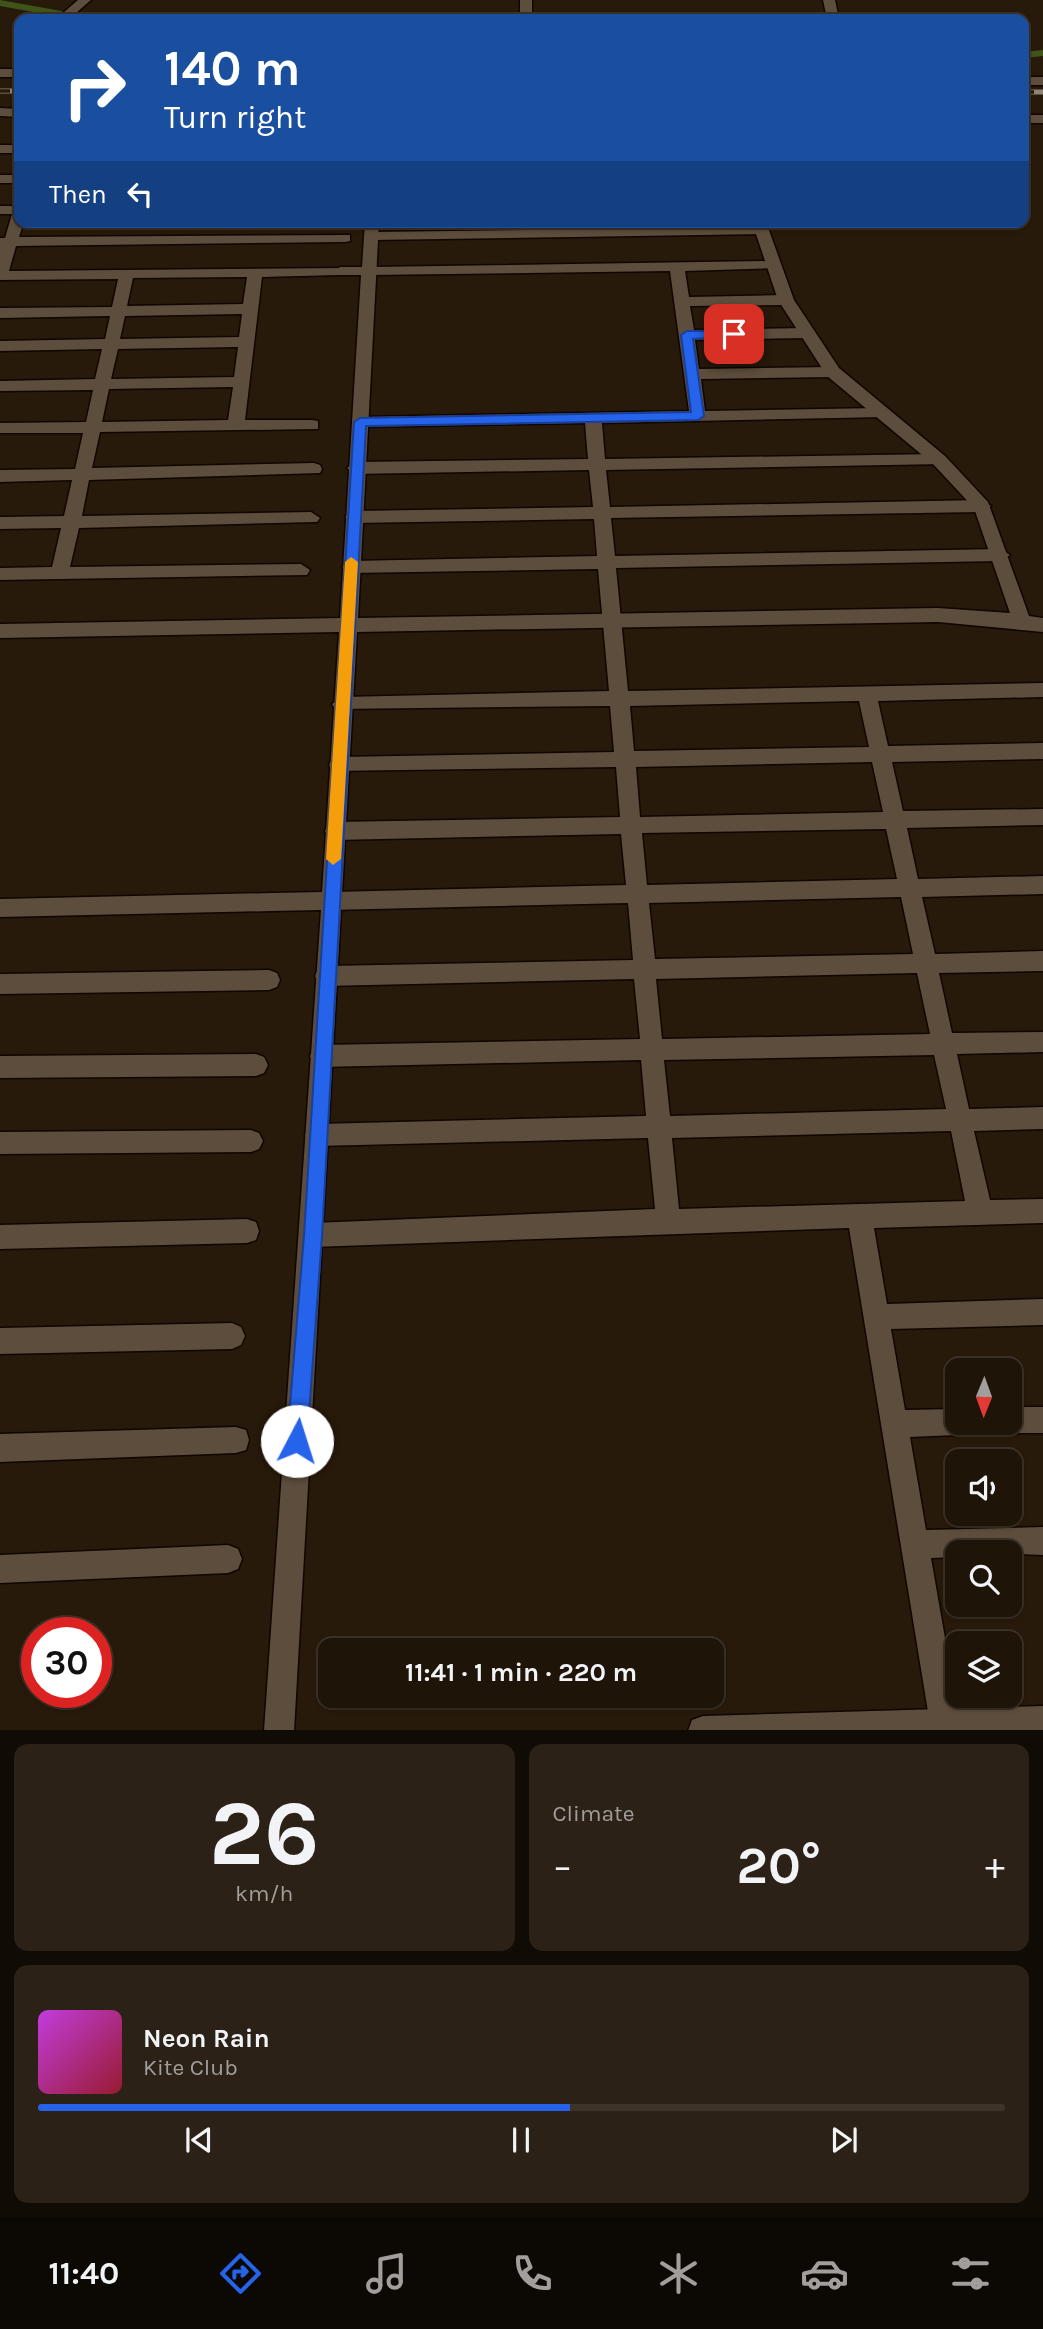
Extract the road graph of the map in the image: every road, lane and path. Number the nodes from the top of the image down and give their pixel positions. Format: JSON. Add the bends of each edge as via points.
{"nodes":[{"id":1,"x":85,"y":0,"type":"edge"},
{"id":2,"x":68,"y":14,"type":"edge"},
{"id":3,"x":14,"y":225,"type":"edge"},
{"id":4,"x":204,"y":228,"type":"edge"},
{"id":5,"x":741,"y":228,"type":"edge"},
{"id":6,"x":761,"y":228,"type":"edge"},
{"id":7,"x":372,"y":229,"type":"edge"},
{"id":8,"x":345,"y":238,"type":"dead end"},
{"id":9,"x":5,"y":242,"type":"edge"},
{"id":10,"x":580,"y":245,"type":"edge"},
{"id":11,"x":199,"y":256,"type":"junction"},
{"id":12,"x":771,"y":265,"type":"junction"},
{"id":13,"x":677,"y":266,"type":"junction"},
{"id":14,"x":369,"y":271,"type":"junction"},
{"id":15,"x":254,"y":272,"type":"junction"},
{"id":16,"x":127,"y":274,"type":"junction"},
{"id":17,"x":0,"y":276,"type":"edge"},
{"id":18,"x":786,"y":300,"type":"junction"},
{"id":19,"x":682,"y":302,"type":"junction"},
{"id":20,"x":250,"y":309,"type":"junction"},
{"id":21,"x":119,"y":311,"type":"junction"},
{"id":22,"x":0,"y":313,"type":"edge"},
{"id":23,"x":806,"y":333,"type":"junction"},
{"id":24,"x":687,"y":335,"type":"junction"},
{"id":25,"x":245,"y":342,"type":"junction"},
{"id":26,"x":111,"y":344,"type":"junction"},
{"id":27,"x":0,"y":346,"type":"edge"},
{"id":28,"x":833,"y":372,"type":"junction"},
{"id":29,"x":692,"y":374,"type":"junction"},
{"id":30,"x":240,"y":382,"type":"junction"},
{"id":31,"x":103,"y":384,"type":"junction"},
{"id":32,"x":0,"y":386,"type":"edge"},
{"id":33,"x":879,"y":413,"type":"junction"},
{"id":34,"x":698,"y":416,"type":"junction"},
{"id":35,"x":593,"y":418,"type":"junction"},
{"id":36,"x":360,"y":422,"type":"junction"},
{"id":37,"x":236,"y":424,"type":"junction"},
{"id":38,"x":312,"y":425,"type":"dead end"},
{"id":39,"x":93,"y":426,"type":"junction"},
{"id":40,"x":0,"y":428,"type":"edge"},
{"id":41,"x":939,"y":460,"type":"junction"},
{"id":42,"x":597,"y":466,"type":"junction"},
{"id":43,"x":355,"y":468,"type":"junction"},
{"id":44,"x":314,"y":469,"type":"dead end"},
{"id":45,"x":82,"y":475,"type":"junction"},
{"id":46,"x":0,"y":476,"type":"edge"},
{"id":47,"x":982,"y":506,"type":"junction"},
{"id":48,"x":601,"y":513,"type":"junction"},
{"id":49,"x":354,"y":517,"type":"junction"},
{"id":50,"x":311,"y":518,"type":"dead end"},
{"id":51,"x":71,"y":522,"type":"junction"},
{"id":52,"x":0,"y":523,"type":"edge"},
{"id":53,"x":1001,"y":555,"type":"junction"},
{"id":54,"x":606,"y":562,"type":"junction"},
{"id":55,"x":351,"y":567,"type":"junction"},
{"id":56,"x":301,"y":570,"type":"dead end"},
{"id":57,"x":0,"y":573,"type":"edge"},
{"id":58,"x":60,"y":573,"type":"junction"},
{"id":59,"x":612,"y":621,"type":"junction"},
{"id":60,"x":1022,"y":621,"type":"junction"},
{"id":61,"x":348,"y":625,"type":"junction"},
{"id":62,"x":1043,"y":625,"type":"edge"},
{"id":63,"x":0,"y":631,"type":"edge"},
{"id":64,"x":1043,"y":690,"type":"edge"},
{"id":65,"x":867,"y":693,"type":"junction"},
{"id":66,"x":619,"y":698,"type":"junction"},
{"id":67,"x":342,"y":704,"type":"junction"},
{"id":68,"x":1043,"y":751,"type":"edge"},
{"id":69,"x":880,"y":754,"type":"junction"},
{"id":70,"x":625,"y":759,"type":"junction"},
{"id":71,"x":339,"y":765,"type":"junction"},
{"id":72,"x":1043,"y":817,"type":"edge"},
{"id":73,"x":895,"y":820,"type":"junction"},
{"id":74,"x":630,"y":826,"type":"junction"},
{"id":75,"x":335,"y":831,"type":"junction"},
{"id":76,"x":1043,"y":885,"type":"edge"},
{"id":77,"x":910,"y":888,"type":"junction"},
{"id":78,"x":637,"y":894,"type":"junction"},
{"id":79,"x":331,"y":901,"type":"junction"},
{"id":80,"x":0,"y":908,"type":"edge"},
{"id":81,"x":1043,"y":961,"type":"edge"},
{"id":82,"x":926,"y":963,"type":"junction"},
{"id":83,"x":643,"y":970,"type":"junction"},
{"id":84,"x":326,"y":976,"type":"junction"},
{"id":85,"x":269,"y":980,"type":"dead end"},
{"id":86,"x":0,"y":984,"type":"edge"},
{"id":87,"x":1043,"y":1042,"type":"edge"},
{"id":88,"x":944,"y":1044,"type":"junction"},
{"id":89,"x":651,"y":1051,"type":"junction"},
{"id":90,"x":321,"y":1056,"type":"junction"},
{"id":91,"x":257,"y":1065,"type":"dead end"},
{"id":92,"x":0,"y":1067,"type":"edge"},
{"id":93,"x":1043,"y":1118,"type":"edge"},
{"id":94,"x":960,"y":1120,"type":"junction"},
{"id":95,"x":659,"y":1127,"type":"junction"},
{"id":96,"x":317,"y":1135,"type":"junction"},
{"id":97,"x":251,"y":1141,"type":"dead end"},
{"id":98,"x":0,"y":1143,"type":"edge"},
{"id":99,"x":1043,"y":1210,"type":"edge"},
{"id":100,"x":980,"y":1212,"type":"junction"},
{"id":101,"x":859,"y":1215,"type":"junction"},
{"id":102,"x":668,"y":1221,"type":"junction"},
{"id":103,"x":247,"y":1231,"type":"dead end"},
{"id":104,"x":313,"y":1236,"type":"junction"},
{"id":105,"x":0,"y":1237,"type":"edge"},
{"id":106,"x":1043,"y":1312,"type":"edge"},
{"id":107,"x":876,"y":1317,"type":"junction"},
{"id":108,"x":232,"y":1336,"type":"dead end"},
{"id":109,"x":0,"y":1341,"type":"edge"},
{"id":110,"x":1022,"y":1420,"type":"edge"},
{"id":111,"x":1043,"y":1420,"type":"edge"},
{"id":112,"x":945,"y":1422,"type":"edge"},
{"id":113,"x":894,"y":1424,"type":"junction"},
{"id":114,"x":236,"y":1440,"type":"dead end"},
{"id":115,"x":0,"y":1448,"type":"edge"},
{"id":116,"x":1043,"y":1541,"type":"edge"},
{"id":117,"x":914,"y":1544,"type":"junction"},
{"id":118,"x":228,"y":1559,"type":"dead end"},
{"id":119,"x":0,"y":1569,"type":"edge"},
{"id":120,"x":1043,"y":1720,"type":"edge"},
{"id":121,"x":945,"y":1724,"type":"junction"},
{"id":122,"x":279,"y":1730,"type":"edge"},
{"id":123,"x":714,"y":1730,"type":"edge"}],
"edges":[{"from":1,"to":2,"type":"street"},
{"from":3,"to":9,"type":"street"},
{"from":4,"to":11,"type":"street"},
{"from":5,"to":10,"type":"street"},
{"from":6,"to":12,"type":"street"},
{"from":7,"to":10,"type":"street"},
{"from":7,"to":14,"type":"street"},
{"from":8,"to":11,"type":"street"},
{"from":9,"to":11,"type":"street"},
{"from":9,"to":17,"type":"street"},
{"from":10,"to":13,"type":"street"},
{"from":10,"to":14,"type":"street"},
{"from":11,"to":15,"type":"street"},
{"from":11,"to":16,"type":"street"},
{"from":12,"to":13,"type":"street"},
{"from":12,"to":18,"type":"street"},
{"from":13,"to":19,"type":"street"},
{"from":14,"to":15,"type":"street"},
{"from":14,"to":36,"type":"street"},
{"from":15,"to":20,"type":"street"},
{"from":16,"to":17,"type":"street"},
{"from":16,"to":21,"type":"street"},
{"from":18,"to":19,"type":"street"},
{"from":18,"to":23,"type":"street"},
{"from":19,"to":24,"type":"street"},
{"from":20,"to":21,"type":"street"},
{"from":20,"to":25,"type":"street"},
{"from":21,"to":22,"type":"street"},
{"from":21,"to":26,"type":"street"},
{"from":23,"to":24,"type":"street"},
{"from":23,"to":28,"type":"street"},
{"from":24,"to":29,"type":"street"},
{"from":25,"to":26,"type":"street"},
{"from":25,"to":30,"type":"street"},
{"from":26,"to":27,"type":"street"},
{"from":26,"to":31,"type":"street"},
{"from":28,"to":29,"type":"street"},
{"from":28,"to":33,"type":"street"},
{"from":29,"to":34,"type":"street"},
{"from":30,"to":31,"type":"street"},
{"from":30,"to":37,"type":"street"},
{"from":31,"to":32,"type":"street"},
{"from":31,"to":39,"type":"street"},
{"from":33,"to":34,"type":"street"},
{"from":33,"to":41,"type":"street"},
{"from":34,"to":35,"type":"street"},
{"from":35,"to":36,"type":"street"},
{"from":35,"to":42,"type":"street"},
{"from":36,"to":43,"type":"street"},
{"from":37,"to":38,"type":"street"},
{"from":37,"to":39,"type":"street"},
{"from":39,"to":40,"type":"street"},
{"from":39,"to":45,"type":"street"},
{"from":41,"to":42,"type":"street"},
{"from":41,"to":47,"type":"street"},
{"from":42,"to":43,"type":"street"},
{"from":42,"to":48,"type":"street"},
{"from":43,"to":49,"type":"street"},
{"from":44,"to":45,"type":"street"},
{"from":45,"to":46,"type":"street"},
{"from":45,"to":51,"type":"street"},
{"from":47,"to":48,"type":"street"},
{"from":47,"to":53,"type":"street"},
{"from":48,"to":49,"type":"street"},
{"from":48,"to":54,"type":"street"},
{"from":49,"to":55,"type":"street"},
{"from":50,"to":51,"type":"street"},
{"from":51,"to":52,"type":"street"},
{"from":51,"to":58,"type":"street"},
{"from":53,"to":54,"type":"street"},
{"from":53,"to":60,"type":"street"},
{"from":54,"to":55,"type":"street"},
{"from":54,"to":59,"type":"street"},
{"from":55,"to":61,"type":"street"},
{"from":56,"to":58,"type":"street"},
{"from":57,"to":58,"type":"street"},
{"from":59,"to":60,"type":"street","via":[[938,615]]},
{"from":59,"to":61,"type":"street"},
{"from":59,"to":66,"type":"street"},
{"from":60,"to":62,"type":"street"},
{"from":61,"to":63,"type":"street"},
{"from":61,"to":67,"type":"street"},
{"from":64,"to":65,"type":"street"},
{"from":65,"to":66,"type":"street"},
{"from":65,"to":69,"type":"street"},
{"from":66,"to":67,"type":"street"},
{"from":66,"to":70,"type":"street"},
{"from":67,"to":71,"type":"street"},
{"from":68,"to":69,"type":"street"},
{"from":69,"to":70,"type":"street"},
{"from":69,"to":73,"type":"street"},
{"from":70,"to":71,"type":"street"},
{"from":70,"to":74,"type":"street"},
{"from":71,"to":75,"type":"street"},
{"from":72,"to":73,"type":"street"},
{"from":73,"to":74,"type":"street"},
{"from":73,"to":77,"type":"street"},
{"from":74,"to":75,"type":"street"},
{"from":74,"to":78,"type":"street"},
{"from":75,"to":79,"type":"street"},
{"from":76,"to":77,"type":"street"},
{"from":77,"to":78,"type":"street"},
{"from":77,"to":82,"type":"street"},
{"from":78,"to":79,"type":"street"},
{"from":78,"to":83,"type":"street"},
{"from":79,"to":80,"type":"street"},
{"from":79,"to":84,"type":"street"},
{"from":81,"to":82,"type":"street"},
{"from":82,"to":83,"type":"street"},
{"from":82,"to":88,"type":"street"},
{"from":83,"to":84,"type":"street"},
{"from":83,"to":89,"type":"street"},
{"from":84,"to":90,"type":"street"},
{"from":85,"to":86,"type":"street"},
{"from":87,"to":88,"type":"street"},
{"from":88,"to":89,"type":"street"},
{"from":88,"to":94,"type":"street"},
{"from":89,"to":90,"type":"street"},
{"from":89,"to":95,"type":"street"},
{"from":90,"to":96,"type":"street"},
{"from":91,"to":92,"type":"street"},
{"from":93,"to":94,"type":"street"},
{"from":94,"to":95,"type":"street"},
{"from":94,"to":100,"type":"street"},
{"from":95,"to":96,"type":"street"},
{"from":95,"to":102,"type":"street"},
{"from":96,"to":104,"type":"street"},
{"from":97,"to":98,"type":"street"},
{"from":99,"to":100,"type":"street"},
{"from":100,"to":101,"type":"street"},
{"from":101,"to":102,"type":"street"},
{"from":101,"to":107,"type":"street"},
{"from":102,"to":104,"type":"street"},
{"from":103,"to":105,"type":"street"},
{"from":104,"to":122,"type":"street"},
{"from":106,"to":107,"type":"street"},
{"from":107,"to":113,"type":"street"},
{"from":108,"to":109,"type":"street"},
{"from":110,"to":111,"type":"street"},
{"from":112,"to":113,"type":"street"},
{"from":113,"to":117,"type":"street"},
{"from":114,"to":115,"type":"street"},
{"from":116,"to":117,"type":"street"},
{"from":117,"to":121,"type":"street"},
{"from":118,"to":119,"type":"street"},
{"from":120,"to":121,"type":"street"},
{"from":121,"to":123,"type":"street"}]}
